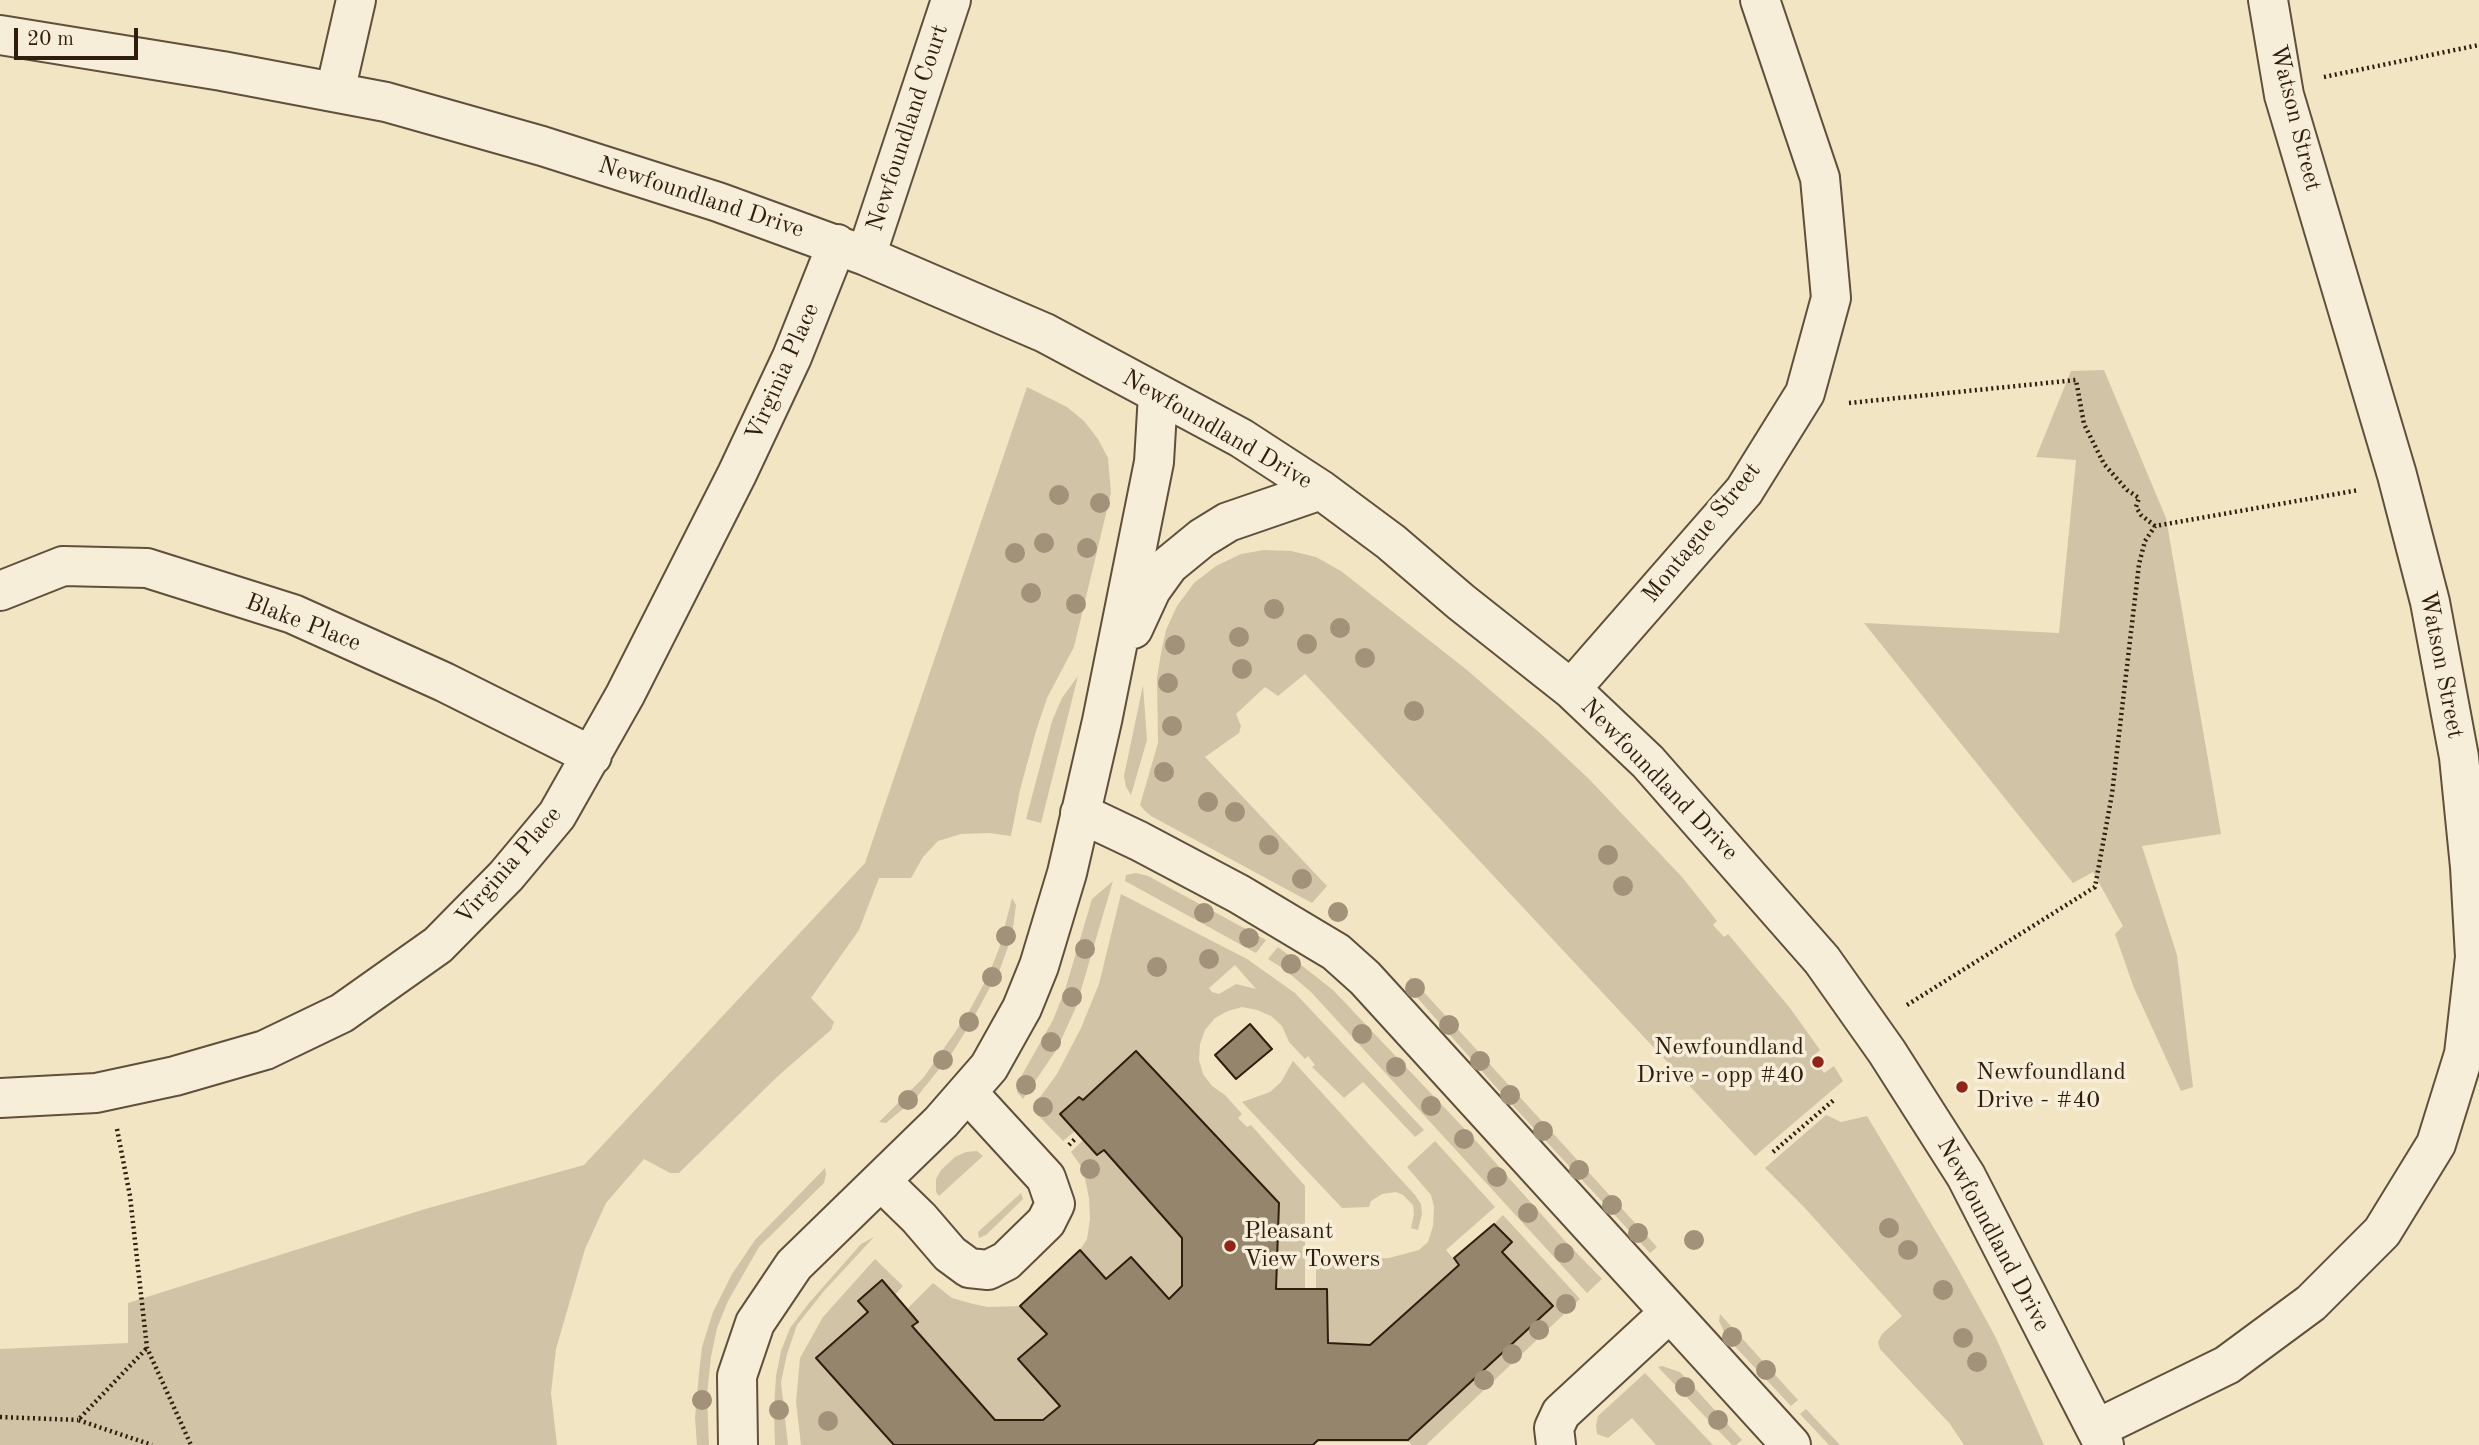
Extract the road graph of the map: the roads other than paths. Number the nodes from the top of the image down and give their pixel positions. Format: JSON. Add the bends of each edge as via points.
{"nodes":[{"id":1,"x":356,"y":0,"type":"edge"},
{"id":2,"x":951,"y":0,"type":"edge"},
{"id":3,"x":1760,"y":0,"type":"edge"},
{"id":4,"x":2268,"y":0,"type":"edge"},
{"id":5,"x":0,"y":35,"type":"edge"},
{"id":6,"x":335,"y":92,"type":"junction"},
{"id":7,"x":851,"y":250,"type":"junction"},
{"id":8,"x":1158,"y":394,"type":"junction"},
{"id":9,"x":1321,"y":490,"type":"junction"},
{"id":10,"x":0,"y":591,"type":"edge"},
{"id":11,"x":1117,"y":645,"type":"junction"},
{"id":12,"x":1571,"y":689,"type":"junction"},
{"id":13,"x":592,"y":756,"type":"junction"},
{"id":14,"x":1080,"y":813,"type":"junction"},
{"id":15,"x":968,"y":1093,"type":"junction"},
{"id":16,"x":0,"y":1098,"type":"edge"},
{"id":17,"x":881,"y":1181,"type":"junction"},
{"id":18,"x":1669,"y":1313,"type":"junction"},
{"id":19,"x":2100,"y":1437,"type":"edge"},
{"id":20,"x":738,"y":1445,"type":"edge"},
{"id":21,"x":1556,"y":1445,"type":"edge"},
{"id":22,"x":1791,"y":1445,"type":"edge"}],
"edges":[{"from":1,"to":6,"type":"street"},
{"from":2,"to":7,"type":"street","name":"Newfoundland Court"},
{"from":3,"to":12,"type":"street","name":"Montague Street","via":[[1820,178],[1831,298],[1809,381],[1744,491]]},
{"from":4,"to":19,"type":"street","name":"Watson Street","via":[[2284,95],[2426,589],[2459,757],[2475,957],[2465,1054],[2436,1144],[2382,1233],[2311,1303],[2227,1365]]},
{"from":5,"to":6,"type":"street","name":"Newfoundland Drive"},
{"from":6,"to":7,"type":"street","name":"Newfoundland Drive","via":[[542,146]]},
{"from":7,"to":8,"type":"street","name":"Newfoundland Drive","via":[[1045,334]]},
{"from":7,"to":13,"type":"street","name":"Virginia Place","via":[[792,357]]},
{"from":8,"to":9,"type":"street","name":"Newfoundland Drive"},
{"from":8,"to":11,"type":"street","via":[[1154,462]]},
{"from":9,"to":11,"type":"street","via":[[1228,522],[1202,538],[1169,565],[1132,631]]},
{"from":9,"to":12,"type":"street","name":"Newfoundland Drive"},
{"from":10,"to":13,"type":"street","name":"Blake Place","via":[[63,566],[147,568],[293,614]]},
{"from":11,"to":14,"type":"street"},
{"from":12,"to":19,"type":"street","name":"Newfoundland Drive","via":[[1648,762],[1741,865],[1822,960],[1880,1042],[1966,1176]]},
{"from":13,"to":16,"type":"street","name":"Virginia Place","via":[[557,816],[506,876],[438,944],[342,1013],[265,1050],[175,1076],[96,1093]]},
{"from":14,"to":15,"type":"street","via":[[1067,873],[1027,998],[989,1067]]},
{"from":14,"to":18,"type":"street","via":[[1239,894],[1336,952],[1365,978]]},
{"from":15,"to":17,"type":"street"},
{"from":15,"to":17,"type":"street","via":[[1046,1178],[1055,1203],[1046,1222],[1006,1261],[988,1270],[969,1268]]},
{"from":17,"to":20,"type":"street","via":[[793,1265],[755,1323],[737,1376]]},
{"from":18,"to":21,"type":"street","via":[[1561,1413],[1554,1428]]},
{"from":18,"to":22,"type":"street"}]}
